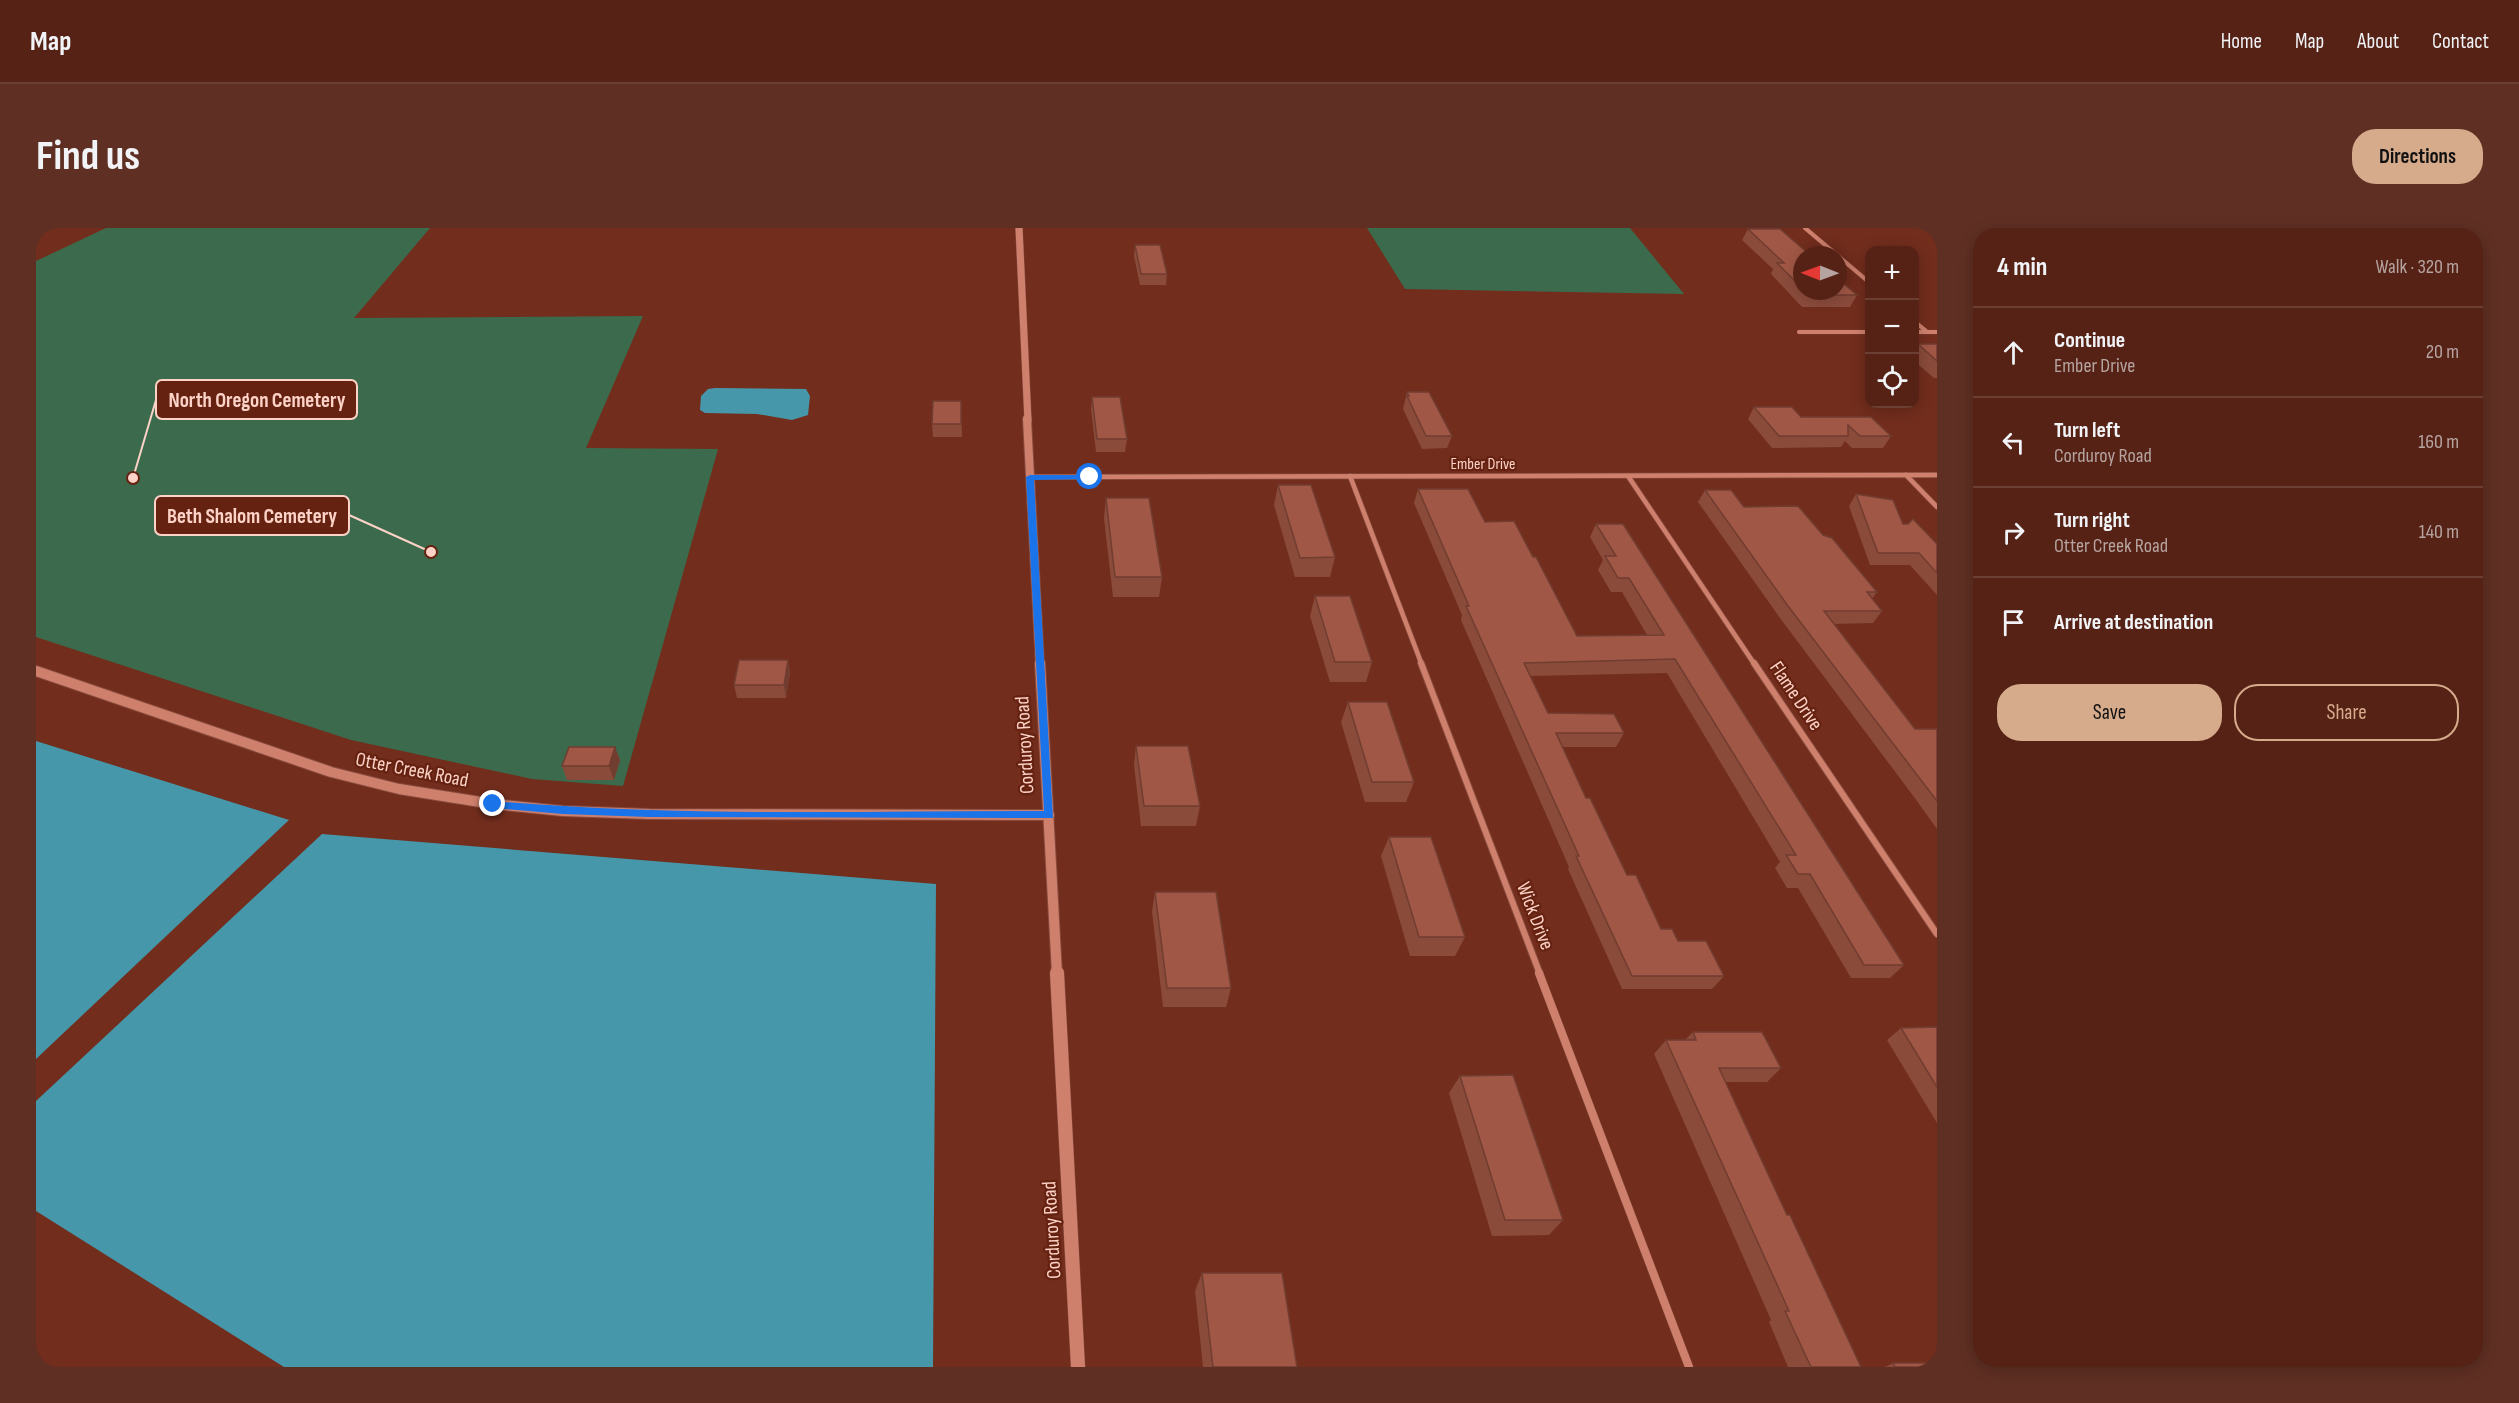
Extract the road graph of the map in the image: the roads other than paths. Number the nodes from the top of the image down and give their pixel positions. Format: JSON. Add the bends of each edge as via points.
{"nodes":[{"id":1,"x":1019,"y":228,"type":"edge"},
{"id":2,"x":1805,"y":228,"type":"edge"},
{"id":3,"x":1826,"y":246,"type":"edge"},
{"id":4,"x":1847,"y":264,"type":"edge"},
{"id":5,"x":1865,"y":280,"type":"edge"},
{"id":6,"x":1919,"y":325,"type":"edge"},
{"id":7,"x":1799,"y":332,"type":"dead end"},
{"id":8,"x":1865,"y":332,"type":"edge"},
{"id":9,"x":1919,"y":332,"type":"edge"},
{"id":10,"x":1927,"y":332,"type":"junction"},
{"id":11,"x":1937,"y":332,"type":"edge"},
{"id":12,"x":1906,"y":475,"type":"junction"},
{"id":13,"x":1937,"y":475,"type":"edge"},
{"id":14,"x":1350,"y":476,"type":"junction"},
{"id":15,"x":1628,"y":476,"type":"junction"},
{"id":16,"x":1030,"y":477,"type":"junction"},
{"id":17,"x":1937,"y":507,"type":"edge"},
{"id":18,"x":36,"y":671,"type":"edge"},
{"id":19,"x":1049,"y":815,"type":"junction"},
{"id":20,"x":1937,"y":934,"type":"edge"},
{"id":21,"x":1078,"y":1367,"type":"edge"},
{"id":22,"x":1689,"y":1367,"type":"edge"}],
"edges":[{"from":1,"to":16,"type":"street","name":"Corduroy Road"},
{"from":2,"to":3,"type":"street"},
{"from":4,"to":5,"type":"street"},
{"from":6,"to":10,"type":"street"},
{"from":7,"to":8,"type":"street"},
{"from":9,"to":10,"type":"street"},
{"from":10,"to":11,"type":"street"},
{"from":12,"to":13,"type":"street","name":"Ember Drive"},
{"from":12,"to":15,"type":"street","name":"Ember Drive"},
{"from":12,"to":17,"type":"street"},
{"from":14,"to":15,"type":"street","name":"Ember Drive"},
{"from":14,"to":16,"type":"street","name":"Ember Drive"},
{"from":14,"to":22,"type":"street","name":"Wick Drive"},
{"from":15,"to":20,"type":"street","name":"Flame Drive"},
{"from":16,"to":19,"type":"street","name":"Corduroy Road"},
{"from":18,"to":19,"type":"street","name":"Otter Creek Road","via":[[331,772],[399,789],[493,804],[649,814]]},
{"from":19,"to":21,"type":"street","name":"Corduroy Road"}]}
